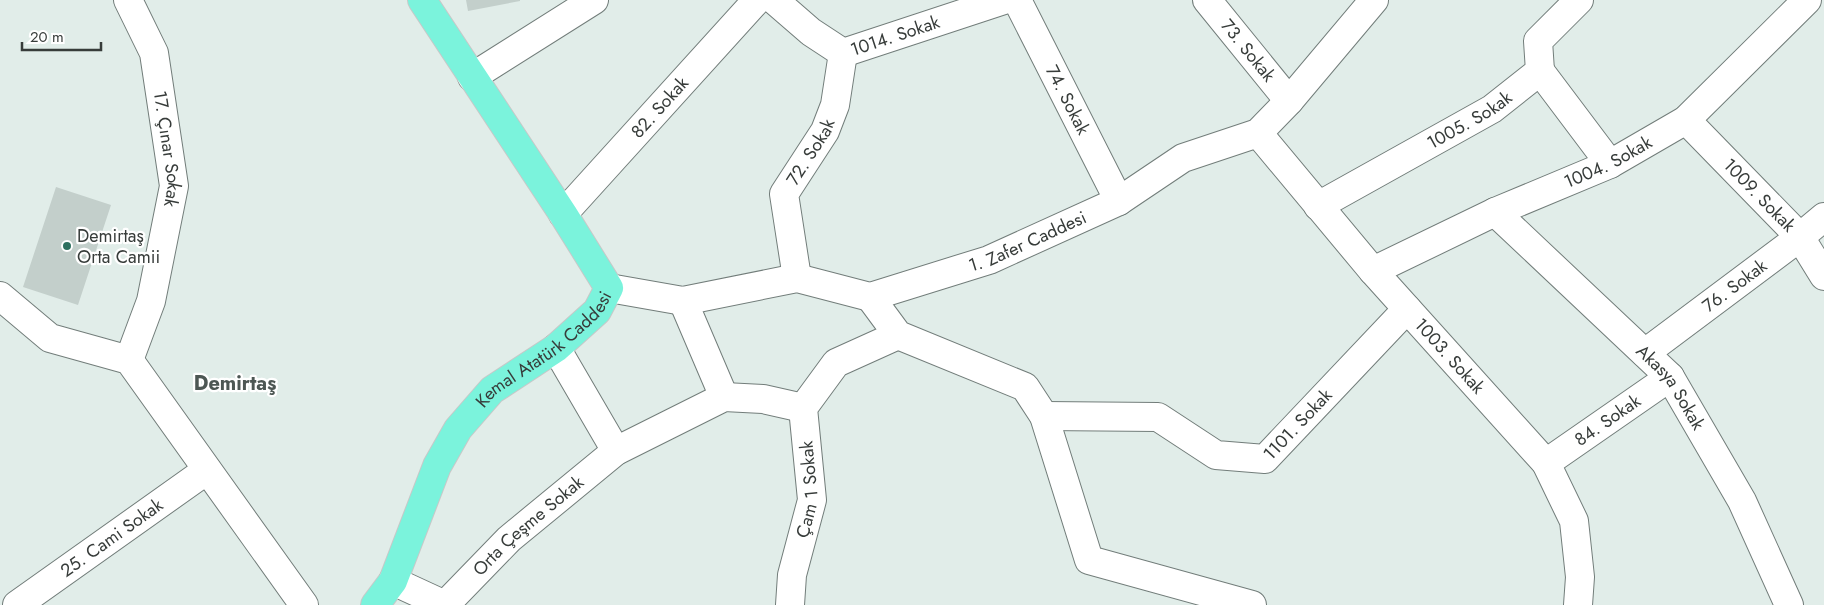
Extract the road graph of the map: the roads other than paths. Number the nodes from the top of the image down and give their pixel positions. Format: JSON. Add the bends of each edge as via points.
{"nodes":[{"id":1,"x":128,"y":0,"type":"edge"},
{"id":2,"x":422,"y":0,"type":"edge"},
{"id":3,"x":594,"y":0,"type":"edge"},
{"id":4,"x":757,"y":0,"type":"edge"},
{"id":5,"x":774,"y":0,"type":"edge"},
{"id":6,"x":1004,"y":0,"type":"edge"},
{"id":7,"x":1017,"y":0,"type":"edge"},
{"id":8,"x":1208,"y":0,"type":"edge"},
{"id":9,"x":1374,"y":0,"type":"edge"},
{"id":10,"x":1578,"y":0,"type":"edge"},
{"id":11,"x":1807,"y":0,"type":"edge"},
{"id":12,"x":843,"y":54,"type":"junction"},
{"id":13,"x":1540,"y":71,"type":"junction"},
{"id":14,"x":472,"y":77,"type":"junction"},
{"id":15,"x":1289,"y":101,"type":"junction"},
{"id":16,"x":1686,"y":120,"type":"junction"},
{"id":17,"x":1258,"y":133,"type":"junction"},
{"id":18,"x":1610,"y":164,"type":"junction"},
{"id":19,"x":1119,"y":201,"type":"junction"},
{"id":20,"x":1318,"y":206,"type":"junction"},
{"id":21,"x":1496,"y":212,"type":"junction"},
{"id":22,"x":563,"y":214,"type":"junction"},
{"id":23,"x":1824,"y":217,"type":"edge"},
{"id":24,"x":1800,"y":237,"type":"junction"},
{"id":25,"x":1373,"y":271,"type":"junction"},
{"id":26,"x":1824,"y":276,"type":"edge"},
{"id":27,"x":797,"y":278,"type":"junction"},
{"id":28,"x":609,"y":288,"type":"junction"},
{"id":29,"x":0,"y":296,"type":"edge"},
{"id":30,"x":870,"y":297,"type":"junction"},
{"id":31,"x":683,"y":301,"type":"junction"},
{"id":32,"x":1407,"y":309,"type":"junction"},
{"id":33,"x":898,"y":335,"type":"junction"},
{"id":34,"x":556,"y":348,"type":"junction"},
{"id":35,"x":1645,"y":353,"type":"junction"},
{"id":36,"x":129,"y":360,"type":"junction"},
{"id":37,"x":1670,"y":376,"type":"junction"},
{"id":38,"x":724,"y":397,"type":"junction"},
{"id":39,"x":803,"y":408,"type":"junction"},
{"id":40,"x":1044,"y":416,"type":"junction"},
{"id":41,"x":616,"y":451,"type":"junction"},
{"id":42,"x":1546,"y":463,"type":"junction"},
{"id":43,"x":208,"y":470,"type":"junction"},
{"id":44,"x":393,"y":581,"type":"junction"},
{"id":45,"x":17,"y":605,"type":"edge"},
{"id":46,"x":304,"y":605,"type":"edge"},
{"id":47,"x":375,"y":605,"type":"edge"},
{"id":48,"x":445,"y":605,"type":"edge"},
{"id":49,"x":790,"y":605,"type":"edge"},
{"id":50,"x":1252,"y":605,"type":"edge"},
{"id":51,"x":1578,"y":605,"type":"edge"},
{"id":52,"x":1789,"y":605,"type":"edge"}],
"edges":[{"from":1,"to":36,"type":"street","name":"17. Çınar Sokak","via":[[154,53],[174,186],[151,301]]},
{"from":2,"to":14,"type":"main road","name":"Kemal Atatürk Caddesi"},
{"from":3,"to":14,"type":"street"},
{"from":4,"to":22,"type":"street","name":"82. Sokak"},
{"from":5,"to":12,"type":"street","name":"1014. Sokak"},
{"from":6,"to":12,"type":"street","name":"1014. Sokak"},
{"from":7,"to":19,"type":"street","name":"74. Sokak"},
{"from":8,"to":15,"type":"street","name":"73. Sokak"},
{"from":9,"to":15,"type":"street","name":"1. Zafer Caddesi"},
{"from":10,"to":13,"type":"street","via":[[1538,41]]},
{"from":11,"to":16,"type":"street","name":"1004. Sokak"},
{"from":12,"to":27,"type":"street","name":"72. Sokak","via":[[835,105],[825,131],[784,194]]},
{"from":13,"to":18,"type":"street"},
{"from":13,"to":20,"type":"street","name":"1005. Sokak","via":[[1492,109]]},
{"from":14,"to":22,"type":"main road","name":"Kemal Atatürk Caddesi"},
{"from":15,"to":17,"type":"street","name":"1. Zafer Caddesi"},
{"from":16,"to":18,"type":"street","name":"1004. Sokak"},
{"from":16,"to":24,"type":"street","name":"1009. Sokak"},
{"from":17,"to":19,"type":"street","name":"1. Zafer Caddesi","via":[[1183,158]]},
{"from":17,"to":20,"type":"street","name":"1003. Sokak"},
{"from":18,"to":21,"type":"street","name":"1004. Sokak"},
{"from":19,"to":30,"type":"street","name":"1. Zafer Caddesi","via":[[989,260]]},
{"from":20,"to":25,"type":"street","name":"1003. Sokak"},
{"from":21,"to":25,"type":"street","name":"1004. Sokak"},
{"from":21,"to":35,"type":"street","name":"Akasya Sokak"},
{"from":22,"to":28,"type":"main road","name":"Kemal Atatürk Caddesi"},
{"from":23,"to":24,"type":"street","name":"76. Sokak"},
{"from":24,"to":26,"type":"street","name":"1009. Sokak"},
{"from":24,"to":35,"type":"street","name":"76. Sokak"},
{"from":25,"to":32,"type":"street","name":"1003. Sokak"},
{"from":27,"to":30,"type":"street"},
{"from":27,"to":31,"type":"street"},
{"from":28,"to":31,"type":"street"},
{"from":28,"to":34,"type":"main road","name":"Kemal Atatürk Caddesi","via":[[596,311]]},
{"from":29,"to":36,"type":"street","via":[[50,338]]},
{"from":30,"to":33,"type":"street"},
{"from":31,"to":38,"type":"street"},
{"from":32,"to":40,"type":"street","name":"1101. Sokak","via":[[1265,459],[1216,455],[1158,417]]},
{"from":32,"to":42,"type":"street","name":"1003. Sokak"},
{"from":33,"to":39,"type":"street","via":[[836,363]]},
{"from":33,"to":40,"type":"street","via":[[1025,387]]},
{"from":34,"to":41,"type":"street"},
{"from":34,"to":44,"type":"main road","name":"Kemal Atatürk Caddesi","via":[[492,390],[458,429],[437,466]]},
{"from":35,"to":37,"type":"street","name":"Akasya Sokak"},
{"from":36,"to":43,"type":"street"},
{"from":37,"to":42,"type":"street","name":"84. Sokak"},
{"from":37,"to":52,"type":"street","name":"Akasya Sokak","via":[[1742,501]]},
{"from":38,"to":39,"type":"street","name":"Orta Çeşme Sokak","via":[[763,399]]},
{"from":38,"to":41,"type":"street","name":"Orta Çeşme Sokak"},
{"from":39,"to":49,"type":"street","name":"Çam 1 Sokak","via":[[812,500],[792,575]]},
{"from":40,"to":50,"type":"street","via":[[1089,560]]},
{"from":41,"to":48,"type":"street","name":"Orta Çeşme Sokak","via":[[509,539]]},
{"from":42,"to":51,"type":"street","name":"1003. Sokak","via":[[1574,520],[1580,578]]},
{"from":43,"to":45,"type":"street","name":"25. Cami Sokak"},
{"from":43,"to":46,"type":"street"},
{"from":44,"to":47,"type":"main road","name":"Kemal Atatürk Caddesi"},
{"from":44,"to":48,"type":"street"}]}
